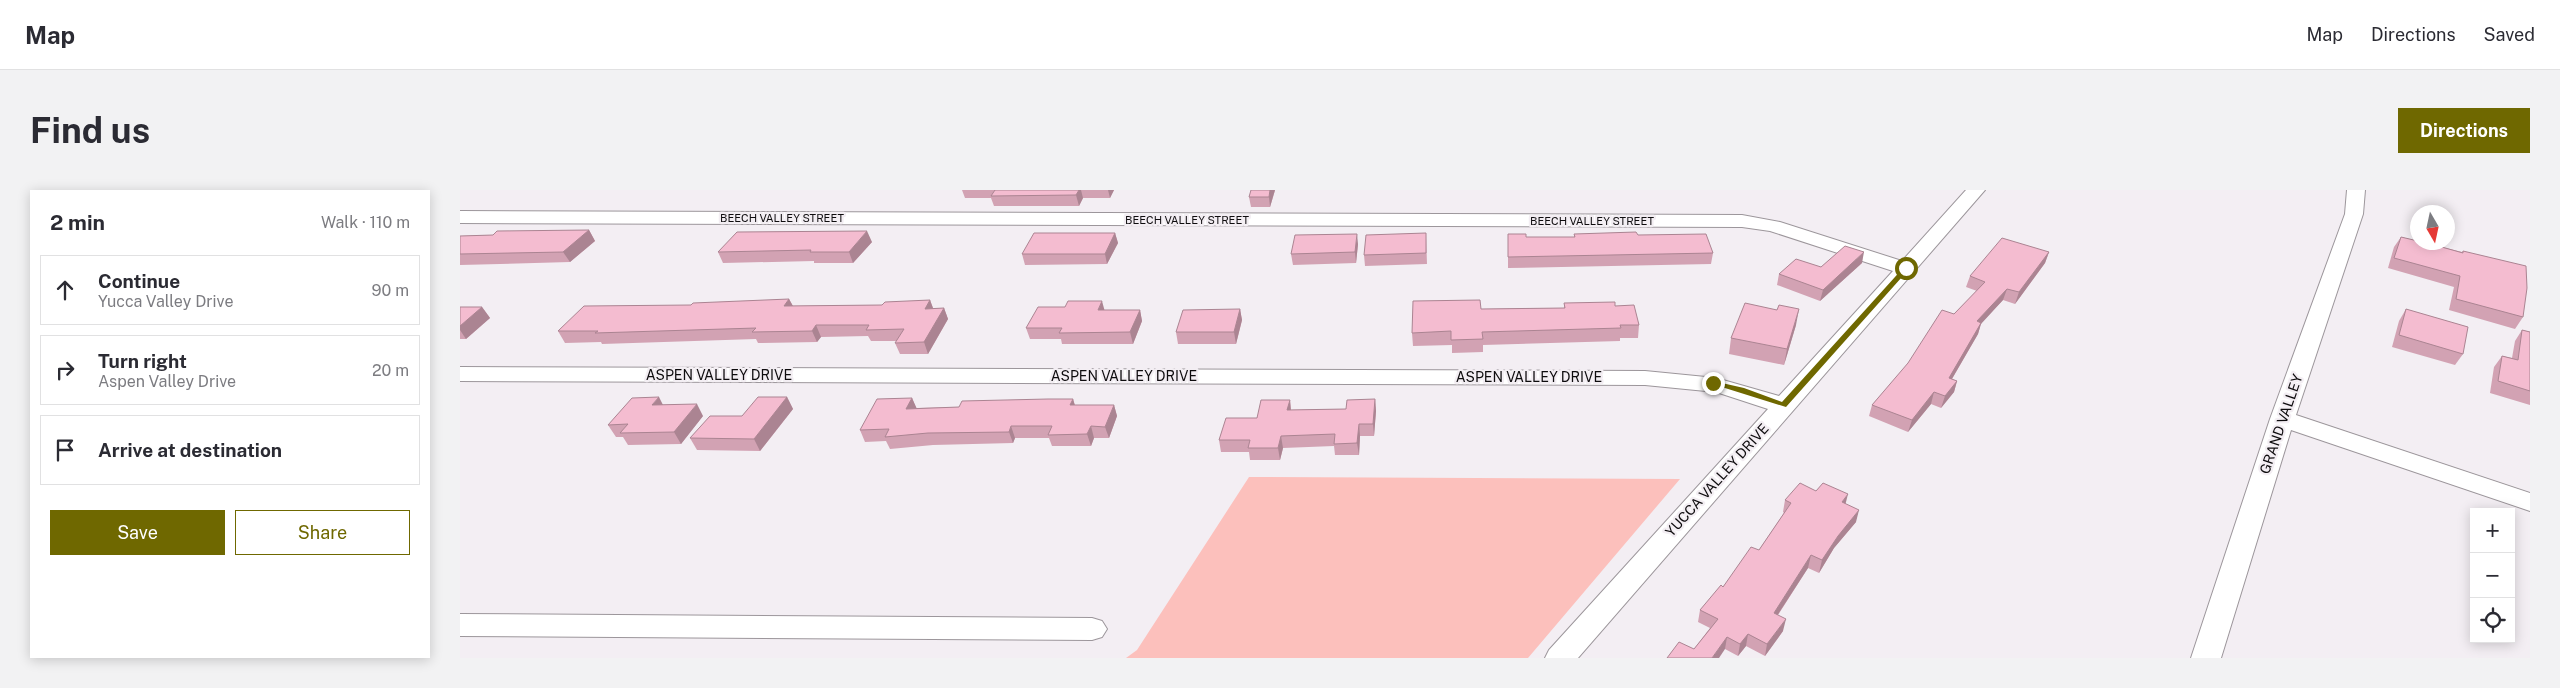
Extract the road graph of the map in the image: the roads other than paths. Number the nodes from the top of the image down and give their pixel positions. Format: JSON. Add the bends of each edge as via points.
{"nodes":[{"id":1,"x":1976,"y":190,"type":"edge"},
{"id":2,"x":2356,"y":190,"type":"edge"},
{"id":3,"x":460,"y":217,"type":"edge"},
{"id":4,"x":1906,"y":268,"type":"junction"},
{"id":5,"x":460,"y":374,"type":"edge"},
{"id":6,"x":1783,"y":406,"type":"junction"},
{"id":7,"x":2282,"y":419,"type":"junction"},
{"id":8,"x":2530,"y":502,"type":"edge"},
{"id":9,"x":460,"y":625,"type":"edge"},
{"id":10,"x":1092,"y":629,"type":"dead end"},
{"id":11,"x":1560,"y":658,"type":"edge"},
{"id":12,"x":2206,"y":658,"type":"edge"}],
"edges":[{"from":1,"to":4,"type":"street","name":"YUCCA VALLEY DRIVE"},
{"from":2,"to":7,"type":"street","name":"GRAND VALLEY","via":[[2354,214]]},
{"from":3,"to":4,"type":"street","name":"BEECH VALLEY STREET","via":[[1742,221],[1772,226]]},
{"from":4,"to":6,"type":"street","name":"YUCCA VALLEY DRIVE"},
{"from":5,"to":6,"type":"street","name":"ASPEN VALLEY DRIVE","via":[[1645,378],[1713,383],[1741,389]]},
{"from":6,"to":11,"type":"street","name":"YUCCA VALLEY DRIVE"},
{"from":7,"to":8,"type":"street"},
{"from":7,"to":12,"type":"street","name":"GRAND VALLEY"},
{"from":9,"to":10,"type":"street"}]}
